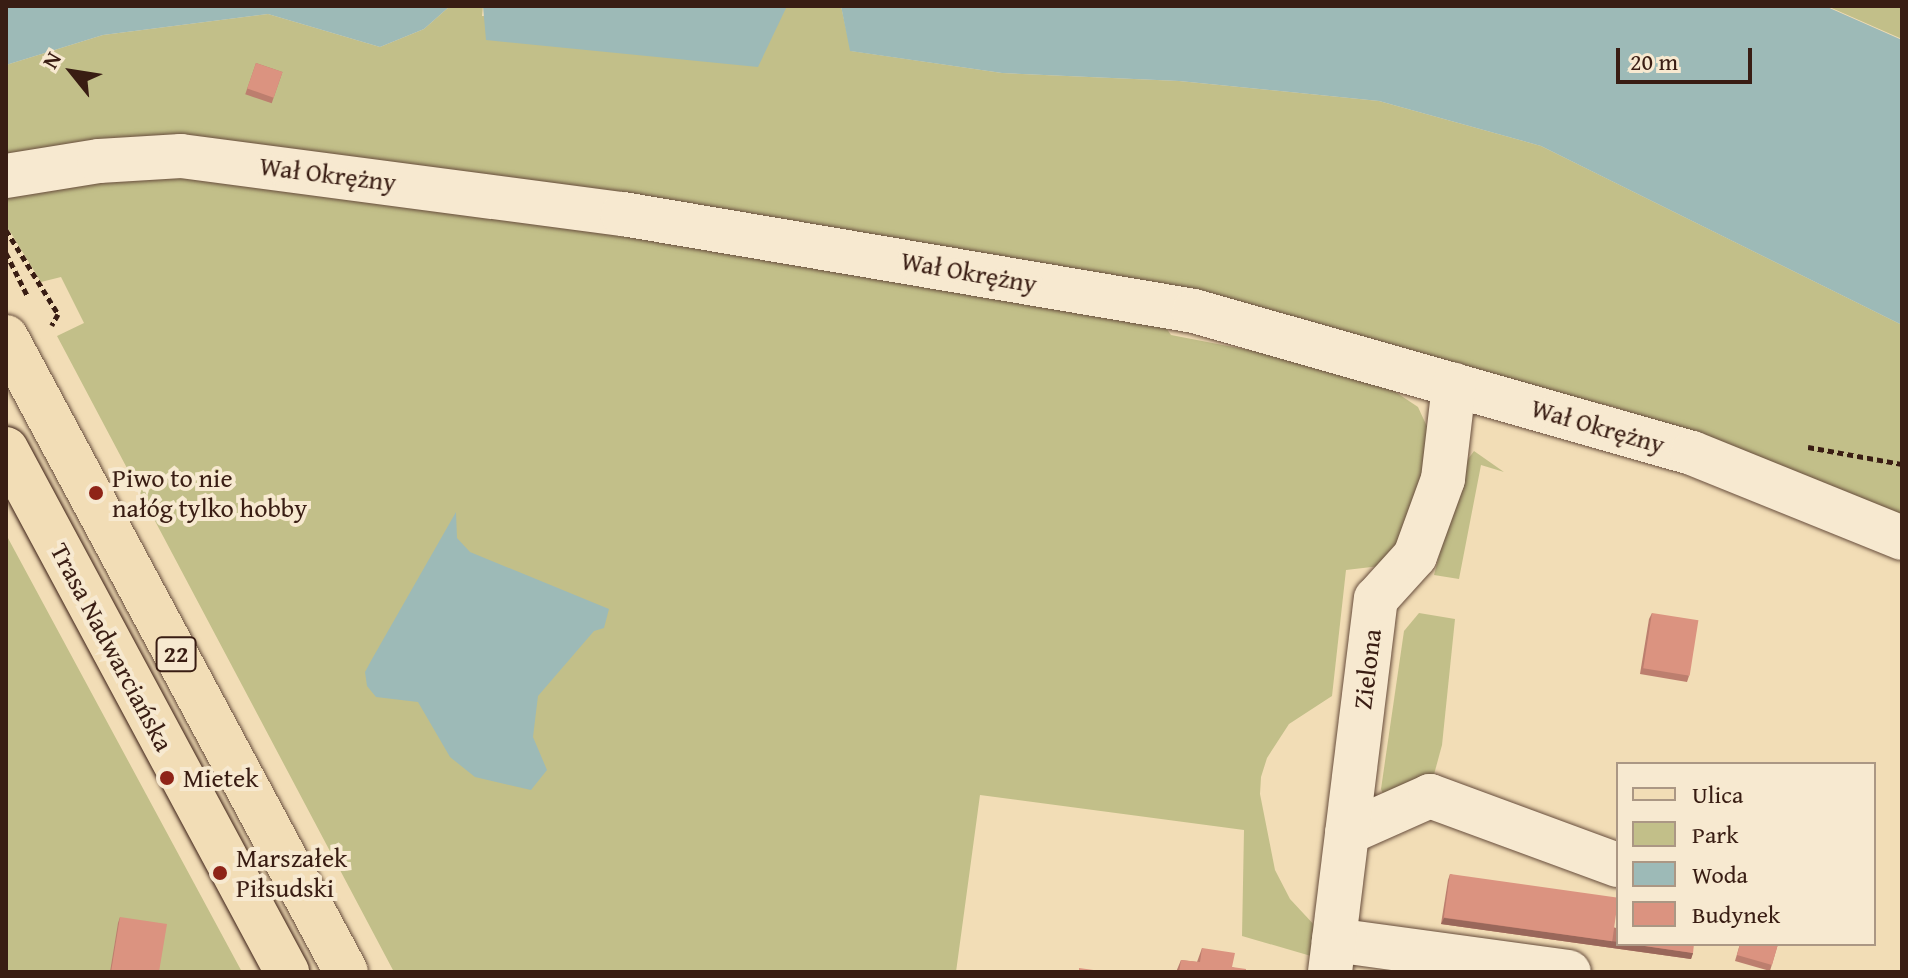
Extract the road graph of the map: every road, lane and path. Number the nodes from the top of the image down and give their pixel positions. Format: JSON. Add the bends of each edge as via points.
{"nodes":[{"id":1,"x":6,"y":176,"type":"edge"},
{"id":2,"x":6,"y":230,"type":"edge"},
{"id":3,"x":26,"y":336,"type":"edge"},
{"id":4,"x":1454,"y":385,"type":"junction"},
{"id":5,"x":6,"y":449,"type":"edge"},
{"id":6,"x":1902,"y":538,"type":"edge"},
{"id":7,"x":1347,"y":833,"type":"junction"},
{"id":8,"x":1616,"y":864,"type":"edge"},
{"id":9,"x":1332,"y":956,"type":"edge"},
{"id":10,"x":1498,"y":967,"type":"edge"},
{"id":11,"x":287,"y":972,"type":"edge"},
{"id":12,"x":346,"y":972,"type":"edge"},
{"id":13,"x":1569,"y":972,"type":"edge"}],
"edges":[{"from":1,"to":4,"type":"street","name":"Wał Okrężny","via":[[99,161],[181,156],[623,214],[1194,311]]},
{"from":2,"to":3,"type":"path","via":[[58,314]]},
{"from":3,"to":12,"type":"main road","name":"Trasa Nadwarciańska","number":"22"},
{"from":4,"to":6,"type":"street","name":"Wał Okrężny","via":[[1692,453]]},
{"from":4,"to":7,"type":"street","name":"Zielona","via":[[1443,479],[1415,556],[1376,599]]},
{"from":5,"to":11,"type":"main road","name":"Trasa Nadwarciańska","number":"22","bridge":true},
{"from":7,"to":8,"type":"street","via":[[1430,796]]},
{"from":7,"to":9,"type":"street","name":"Zielona"},
{"from":9,"to":10,"type":"street"},
{"from":10,"to":13,"type":"street"}]}
